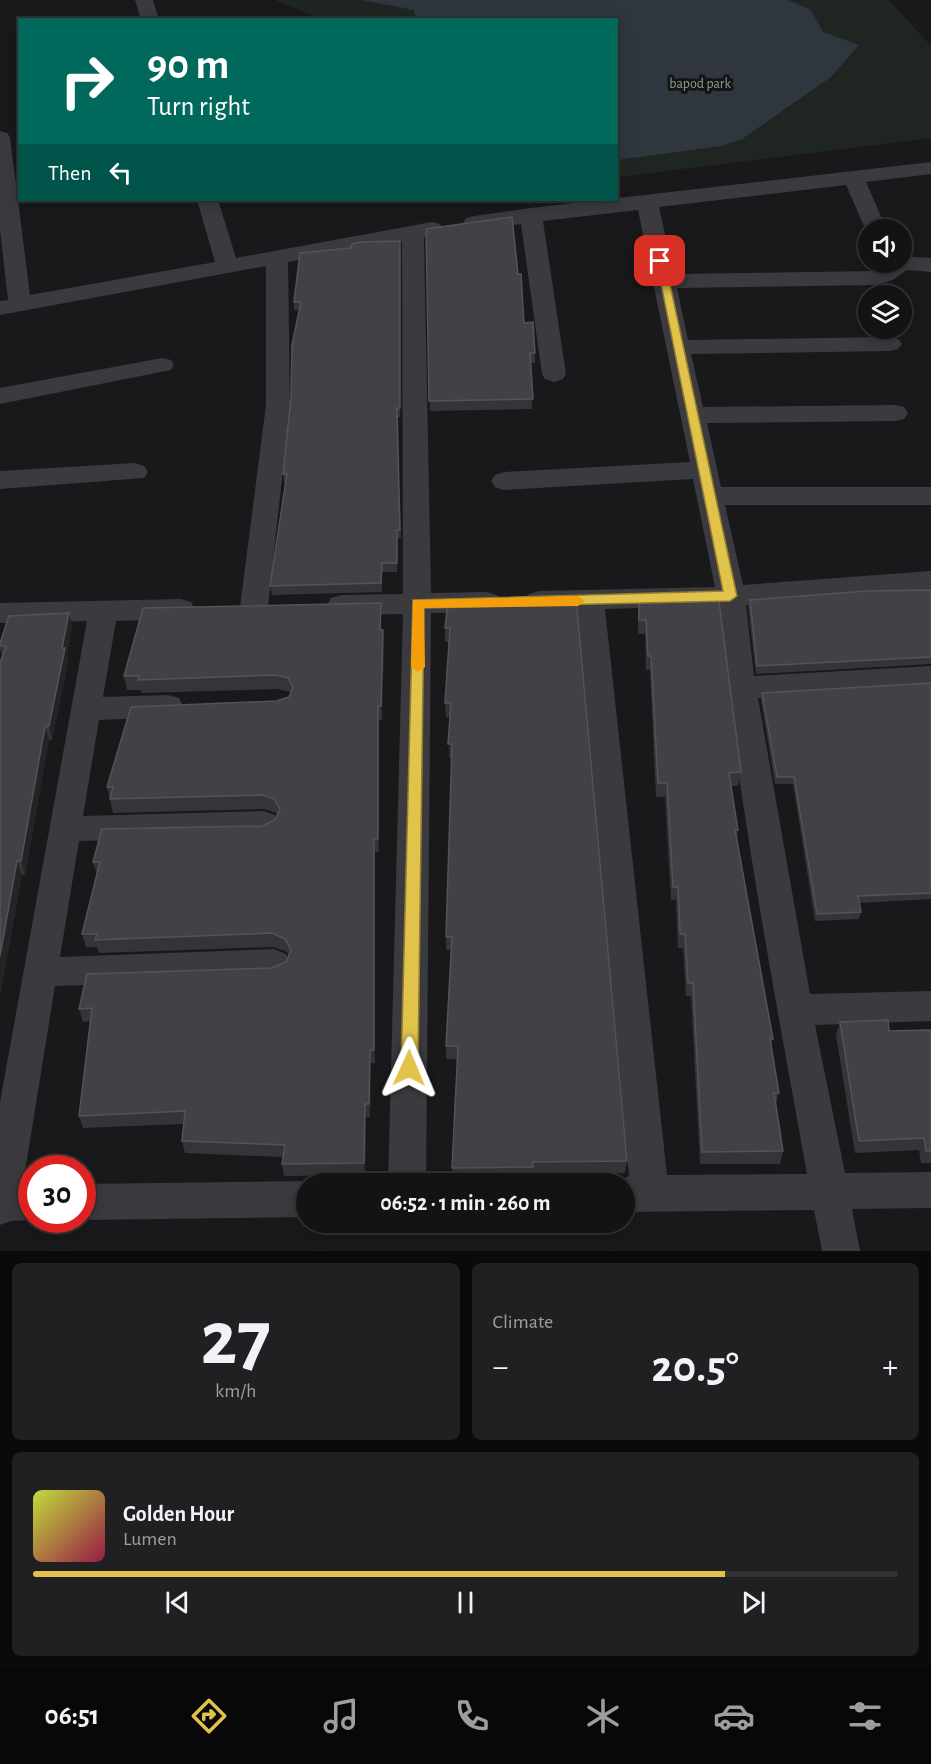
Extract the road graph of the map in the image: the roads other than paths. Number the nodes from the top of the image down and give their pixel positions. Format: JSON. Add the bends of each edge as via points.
{"nodes":[{"id":1,"x":144,"y":0,"type":"edge"},
{"id":2,"x":149,"y":18,"type":"edge"},
{"id":3,"x":18,"y":134,"type":"edge"},
{"id":4,"x":0,"y":136,"type":"edge"},
{"id":5,"x":931,"y":168,"type":"edge"},
{"id":6,"x":854,"y":178,"type":"junction"},
{"id":7,"x":13,"y":188,"type":"edge"},
{"id":8,"x":207,"y":201,"type":"edge"},
{"id":9,"x":647,"y":203,"type":"junction"},
{"id":10,"x":531,"y":214,"type":"junction"},
{"id":11,"x":871,"y":219,"type":"edge"},
{"id":12,"x":413,"y":232,"type":"junction"},
{"id":13,"x":277,"y":257,"type":"junction"},
{"id":14,"x":912,"y":264,"type":"edge"},
{"id":15,"x":931,"y":265,"type":"edge"},
{"id":16,"x":228,"y":267,"type":"junction"},
{"id":17,"x":887,"y":273,"type":"edge"},
{"id":18,"x":664,"y":281,"type":"junction"},
{"id":19,"x":10,"y":307,"type":"edge"},
{"id":20,"x":890,"y":344,"type":"dead end"},
{"id":21,"x":678,"y":347,"type":"junction"},
{"id":22,"x":162,"y":365,"type":"dead end"},
{"id":23,"x":554,"y":374,"type":"dead end"},
{"id":24,"x":0,"y":396,"type":"edge"},
{"id":25,"x":895,"y":413,"type":"dead end"},
{"id":26,"x":692,"y":414,"type":"junction"},
{"id":27,"x":135,"y":472,"type":"dead end"},
{"id":28,"x":0,"y":480,"type":"edge"},
{"id":29,"x":504,"y":481,"type":"dead end"},
{"id":30,"x":707,"y":483,"type":"junction"},
{"id":31,"x":931,"y":496,"type":"edge"},
{"id":32,"x":931,"y":581,"type":"edge"},
{"id":33,"x":730,"y":596,"type":"junction"},
{"id":34,"x":590,"y":601,"type":"junction"},
{"id":35,"x":418,"y":604,"type":"junction"},
{"id":36,"x":313,"y":606,"type":"edge"},
{"id":37,"x":103,"y":611,"type":"junction"},
{"id":38,"x":0,"y":613,"type":"edge"},
{"id":39,"x":931,"y":677,"type":"edge"},
{"id":40,"x":741,"y":688,"type":"junction"},
{"id":41,"x":199,"y":705,"type":"edge"},
{"id":42,"x":86,"y":709,"type":"junction"},
{"id":43,"x":264,"y":824,"type":"edge"},
{"id":44,"x":65,"y":830,"type":"junction"},
{"id":45,"x":274,"y":964,"type":"edge"},
{"id":46,"x":41,"y":972,"type":"junction"},
{"id":47,"x":931,"y":1006,"type":"edge"},
{"id":48,"x":795,"y":1010,"type":"junction"},
{"id":49,"x":407,"y":1173,"type":"edge"},
{"id":50,"x":931,"y":1190,"type":"edge"},
{"id":51,"x":829,"y":1191,"type":"junction"},
{"id":52,"x":637,"y":1194,"type":"edge"},
{"id":53,"x":296,"y":1199,"type":"edge"},
{"id":54,"x":96,"y":1202,"type":"edge"},
{"id":55,"x":18,"y":1203,"type":"edge"},
{"id":56,"x":0,"y":1205,"type":"edge"},
{"id":57,"x":841,"y":1251,"type":"edge"}],
"edges":[{"from":1,"to":2,"type":"street"},
{"from":3,"to":4,"type":"street"},
{"from":4,"to":7,"type":"street"},
{"from":5,"to":6,"type":"street"},
{"from":6,"to":9,"type":"street"},
{"from":6,"to":11,"type":"street"},
{"from":7,"to":19,"type":"street"},
{"from":8,"to":16,"type":"street"},
{"from":9,"to":10,"type":"street"},
{"from":9,"to":18,"type":"street"},
{"from":10,"to":12,"type":"street"},
{"from":10,"to":23,"type":"street"},
{"from":12,"to":13,"type":"street"},
{"from":12,"to":35,"type":"street"},
{"from":13,"to":16,"type":"street"},
{"from":13,"to":37,"type":"street","via":[[278,405],[243,608]]},
{"from":14,"to":15,"type":"street"},
{"from":16,"to":19,"type":"street"},
{"from":17,"to":18,"type":"street","via":[[876,278]]},
{"from":18,"to":21,"type":"street"},
{"from":20,"to":21,"type":"street"},
{"from":21,"to":26,"type":"street"},
{"from":22,"to":24,"type":"street"},
{"from":25,"to":26,"type":"street"},
{"from":26,"to":30,"type":"street"},
{"from":27,"to":28,"type":"street"},
{"from":29,"to":30,"type":"street"},
{"from":30,"to":31,"type":"street"},
{"from":30,"to":33,"type":"street"},
{"from":32,"to":33,"type":"street"},
{"from":33,"to":34,"type":"street"},
{"from":33,"to":40,"type":"street"},
{"from":34,"to":35,"type":"street"},
{"from":34,"to":52,"type":"street"},
{"from":35,"to":36,"type":"street"},
{"from":35,"to":49,"type":"street"},
{"from":37,"to":38,"type":"street"},
{"from":37,"to":42,"type":"street"},
{"from":39,"to":40,"type":"street"},
{"from":40,"to":48,"type":"street"},
{"from":41,"to":42,"type":"street"},
{"from":42,"to":44,"type":"street"},
{"from":43,"to":44,"type":"street"},
{"from":44,"to":46,"type":"street"},
{"from":45,"to":46,"type":"street"},
{"from":46,"to":56,"type":"street"},
{"from":47,"to":48,"type":"street"},
{"from":48,"to":51,"type":"street"},
{"from":50,"to":51,"type":"street"},
{"from":51,"to":52,"type":"street"},
{"from":51,"to":57,"type":"street"},
{"from":53,"to":54,"type":"street"},
{"from":55,"to":56,"type":"street"}]}
